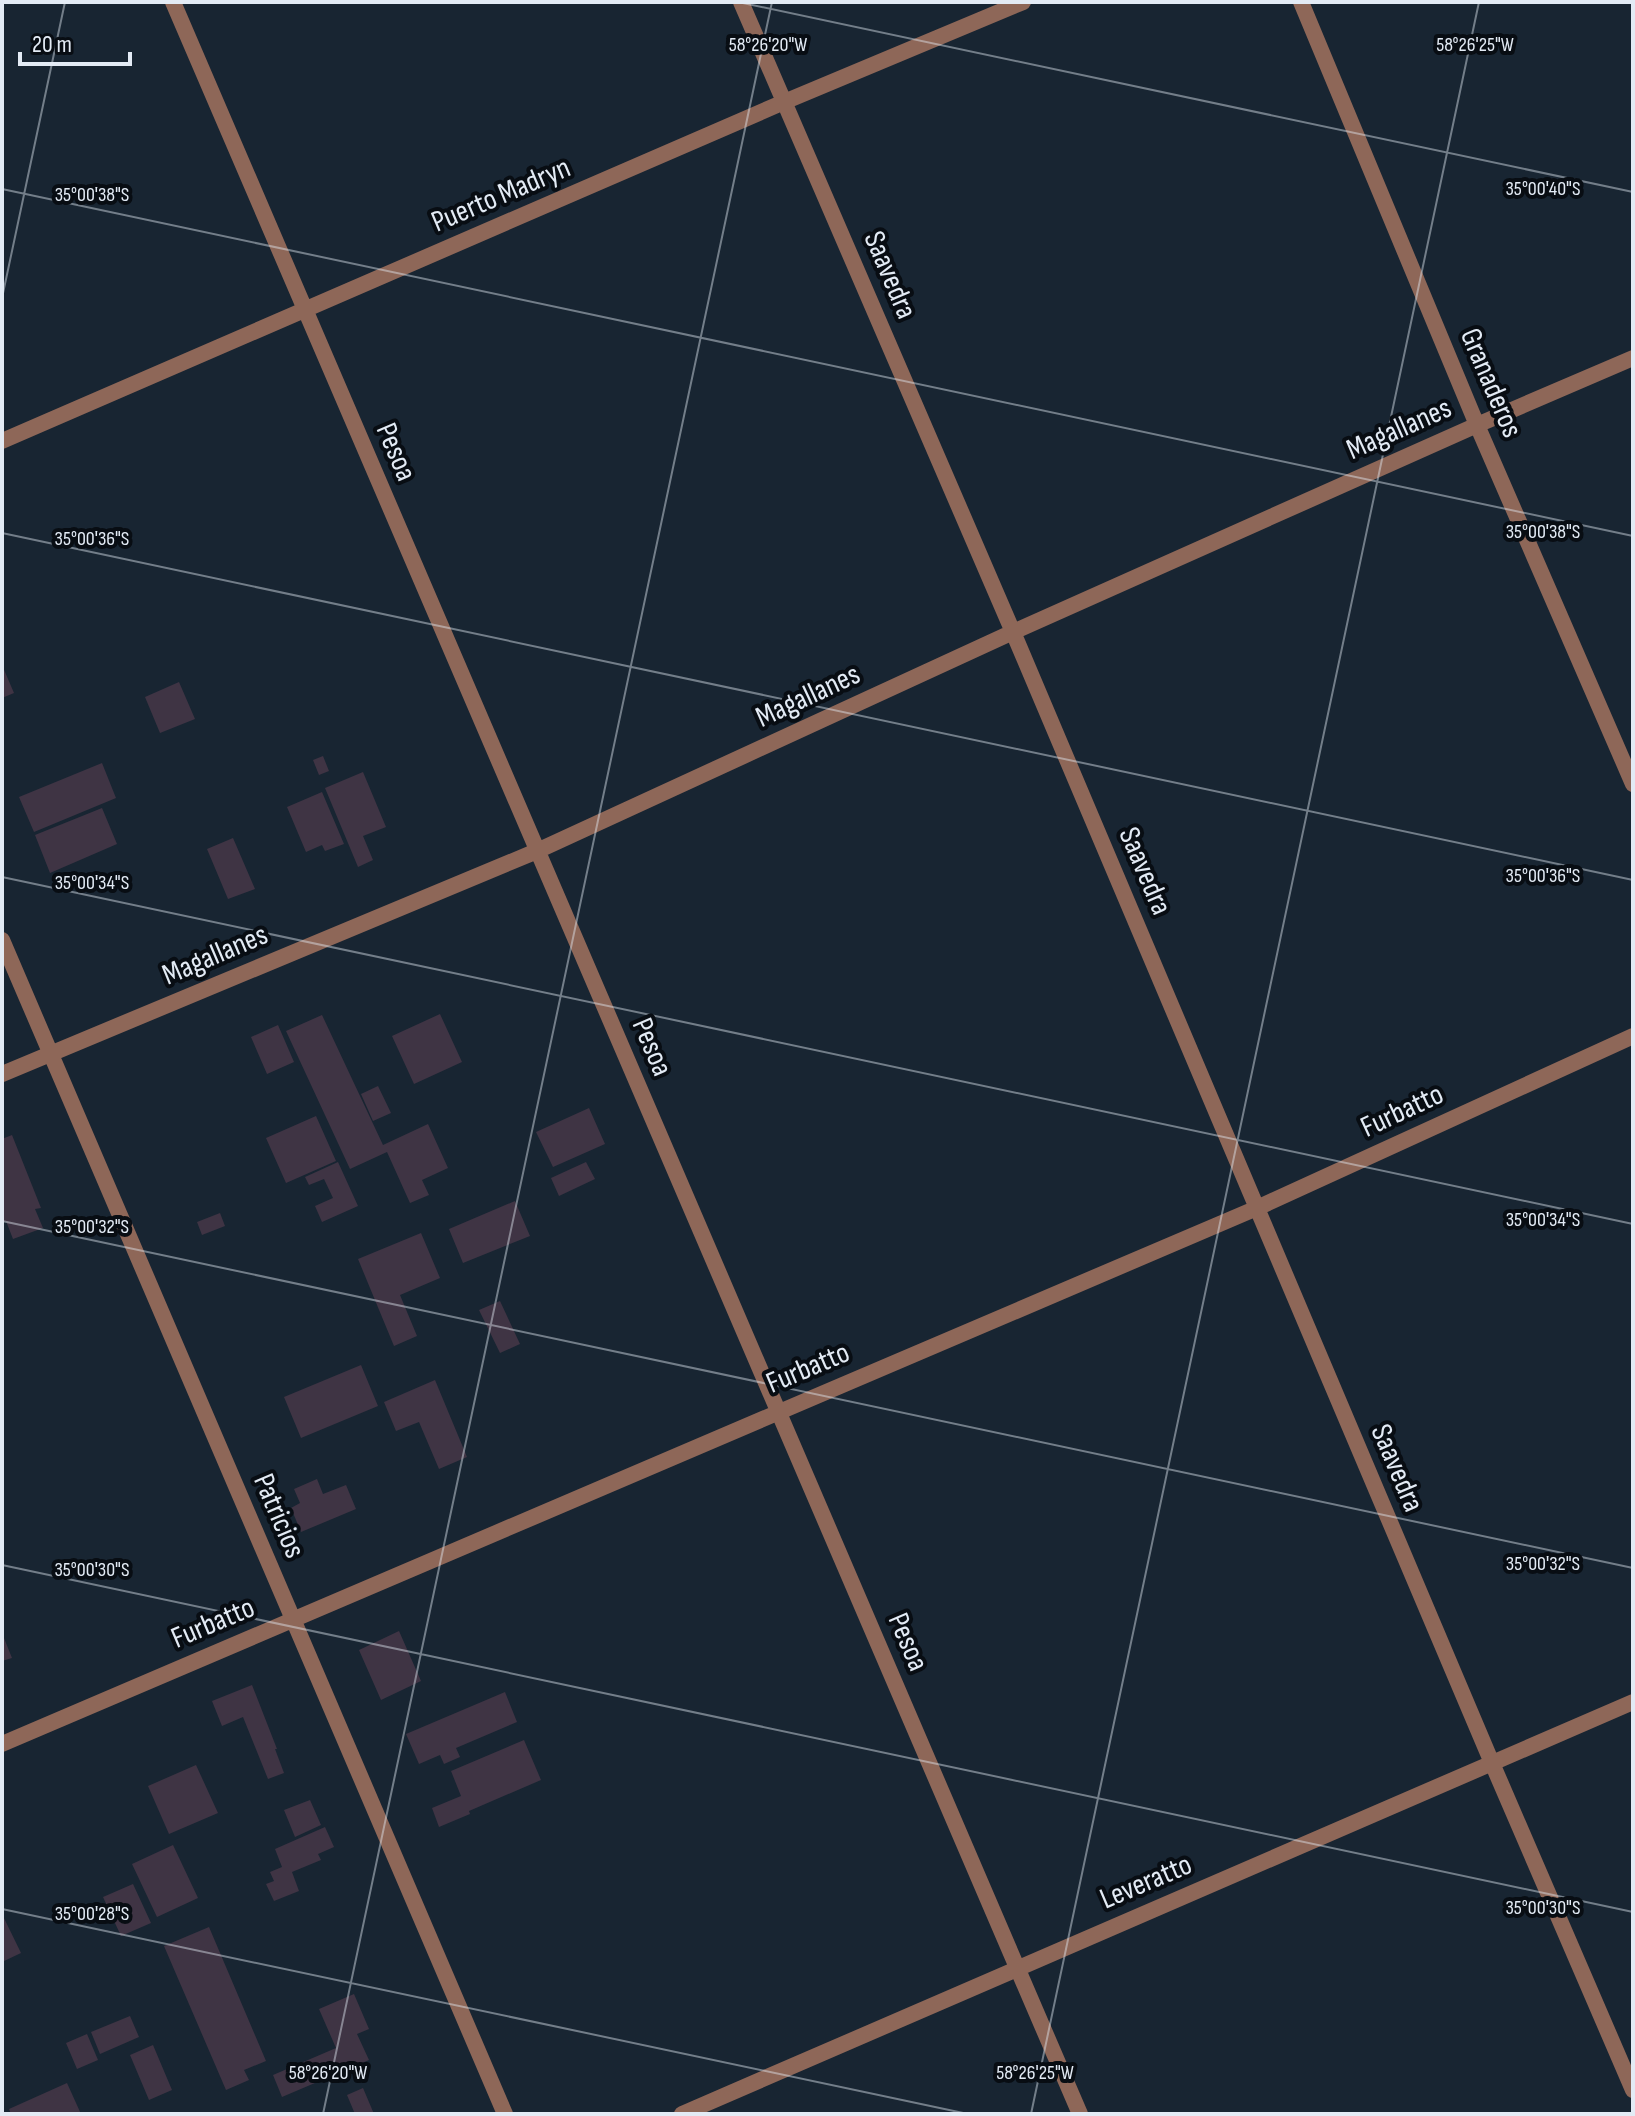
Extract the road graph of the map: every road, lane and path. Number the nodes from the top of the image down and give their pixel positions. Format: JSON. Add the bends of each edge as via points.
{"nodes":[{"id":1,"x":173,"y":2,"type":"edge"},
{"id":2,"x":741,"y":2,"type":"edge"},
{"id":3,"x":1023,"y":2,"type":"edge"},
{"id":4,"x":1301,"y":2,"type":"edge"},
{"id":5,"x":784,"y":102,"type":"junction"},
{"id":6,"x":305,"y":311,"type":"junction"},
{"id":7,"x":1633,"y":358,"type":"edge"},
{"id":8,"x":1477,"y":425,"type":"junction"},
{"id":9,"x":2,"y":441,"type":"edge"},
{"id":10,"x":1013,"y":632,"type":"junction"},
{"id":11,"x":1633,"y":784,"type":"edge"},
{"id":12,"x":537,"y":851,"type":"junction"},
{"id":13,"x":2,"y":940,"type":"edge"},
{"id":14,"x":1633,"y":1036,"type":"edge"},
{"id":15,"x":51,"y":1054,"type":"junction"},
{"id":16,"x":2,"y":1074,"type":"edge"},
{"id":17,"x":1257,"y":1208,"type":"junction"},
{"id":18,"x":778,"y":1411,"type":"junction"},
{"id":19,"x":293,"y":1619,"type":"junction"},
{"id":20,"x":1633,"y":1702,"type":"edge"},
{"id":21,"x":2,"y":1744,"type":"edge"},
{"id":22,"x":1492,"y":1763,"type":"junction"},
{"id":23,"x":1017,"y":1968,"type":"junction"},
{"id":24,"x":1633,"y":2090,"type":"edge"},
{"id":25,"x":505,"y":2114,"type":"edge"},
{"id":26,"x":682,"y":2114,"type":"edge"},
{"id":27,"x":1080,"y":2114,"type":"edge"}],
"edges":[{"from":1,"to":6,"type":"street","name":"Pesoa"},
{"from":2,"to":5,"type":"street","name":"Saavedra"},
{"from":3,"to":5,"type":"street","name":"Puerto Madryn"},
{"from":4,"to":8,"type":"street","name":"Granaderos"},
{"from":5,"to":6,"type":"street","name":"Puerto Madryn"},
{"from":5,"to":10,"type":"street","name":"Saavedra"},
{"from":6,"to":9,"type":"street","name":"Puerto Madryn"},
{"from":6,"to":12,"type":"street","name":"Pesoa"},
{"from":7,"to":8,"type":"street","name":"Magallanes"},
{"from":8,"to":10,"type":"street","name":"Magallanes"},
{"from":8,"to":11,"type":"street","name":"Granaderos"},
{"from":10,"to":12,"type":"street","name":"Magallanes"},
{"from":10,"to":17,"type":"street","name":"Saavedra"},
{"from":12,"to":15,"type":"street","name":"Magallanes"},
{"from":12,"to":18,"type":"street","name":"Pesoa"},
{"from":13,"to":15,"type":"street","name":"Patricios"},
{"from":14,"to":17,"type":"street","name":"Furbatto"},
{"from":15,"to":16,"type":"street","name":"Magallanes"},
{"from":15,"to":19,"type":"street","name":"Patricios"},
{"from":17,"to":18,"type":"street","name":"Furbatto"},
{"from":17,"to":22,"type":"street","name":"Saavedra"},
{"from":18,"to":19,"type":"street","name":"Furbatto"},
{"from":18,"to":23,"type":"street","name":"Pesoa"},
{"from":19,"to":21,"type":"street","name":"Furbatto"},
{"from":19,"to":25,"type":"street","name":"Patricios"},
{"from":20,"to":22,"type":"street","name":"Leveratto"},
{"from":22,"to":23,"type":"street","name":"Leveratto"},
{"from":22,"to":24,"type":"street","name":"Saavedra"},
{"from":23,"to":26,"type":"street","name":"Leveratto"},
{"from":23,"to":27,"type":"street","name":"Pesoa"}]}
